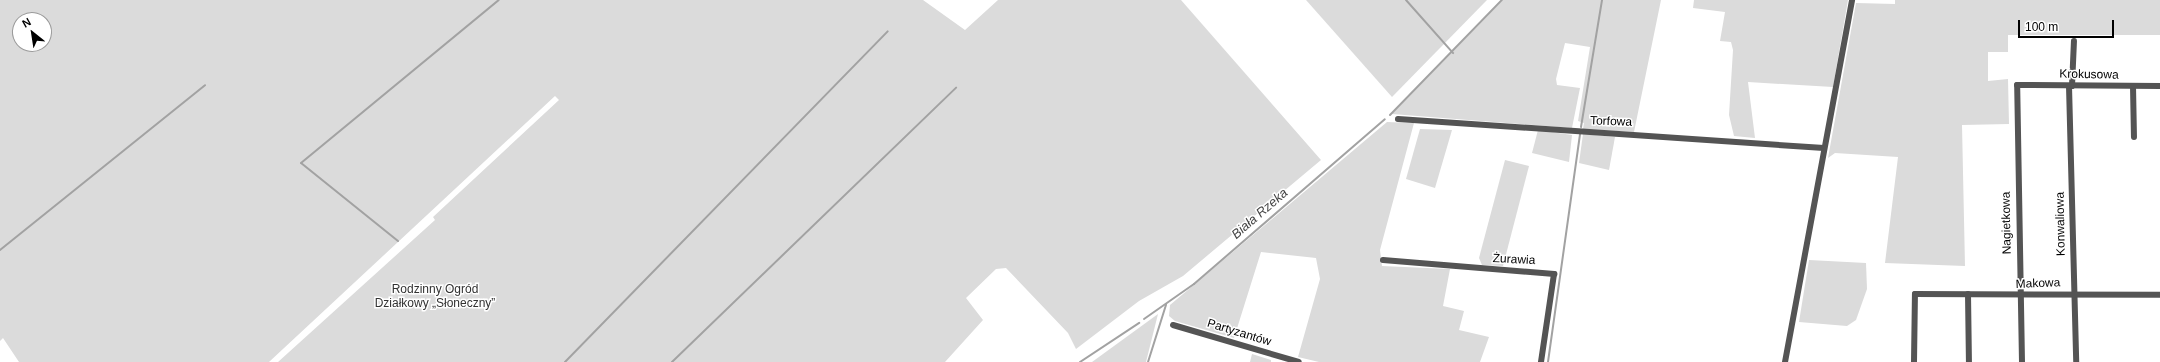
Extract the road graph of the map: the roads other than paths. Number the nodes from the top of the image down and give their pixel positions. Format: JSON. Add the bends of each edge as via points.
{"nodes":[{"id":1,"x":1852,"y":0,"type":"edge"},
{"id":2,"x":2074,"y":41,"type":"dead end"},
{"id":3,"x":2017,"y":84,"type":"joint"},
{"id":4,"x":2070,"y":86,"type":"junction"},
{"id":5,"x":2133,"y":86,"type":"junction"},
{"id":6,"x":2160,"y":86,"type":"edge"},
{"id":7,"x":1398,"y":119,"type":"dead end"},
{"id":8,"x":2134,"y":137,"type":"dead end"},
{"id":9,"x":1824,"y":148,"type":"junction"},
{"id":10,"x":1383,"y":260,"type":"dead end"},
{"id":11,"x":1968,"y":294,"type":"junction"},
{"id":12,"x":2160,"y":295,"type":"edge"},
{"id":13,"x":2019,"y":296,"type":"junction"},
{"id":14,"x":2074,"y":297,"type":"junction"},
{"id":15,"x":1173,"y":325,"type":"dead end"},
{"id":16,"x":1299,"y":362,"type":"edge"},
{"id":17,"x":1541,"y":362,"type":"edge"},
{"id":18,"x":1785,"y":362,"type":"edge"},
{"id":19,"x":1914,"y":362,"type":"edge"},
{"id":20,"x":1969,"y":362,"type":"edge"},
{"id":21,"x":2022,"y":362,"type":"edge"},
{"id":22,"x":2076,"y":362,"type":"edge"}],
"edges":[{"from":1,"to":9,"type":"street"},
{"from":2,"to":4,"type":"street","name":"Konwaliowa"},
{"from":3,"to":4,"type":"street","name":"Krokusowa"},
{"from":3,"to":13,"type":"street","name":"Nagietkowa"},
{"from":4,"to":5,"type":"street","name":"Krokusowa"},
{"from":4,"to":14,"type":"street","name":"Konwaliowa"},
{"from":5,"to":6,"type":"street","name":"Krokusowa"},
{"from":5,"to":8,"type":"street"},
{"from":7,"to":9,"type":"street","name":"Torfowa"},
{"from":9,"to":18,"type":"street"},
{"from":10,"to":17,"type":"street","name":"Żurawia","via":[[1554,274]]},
{"from":11,"to":13,"type":"street","name":"Makowa"},
{"from":11,"to":19,"type":"street","name":"Makowa","via":[[1915,294]]},
{"from":11,"to":20,"type":"street"},
{"from":12,"to":14,"type":"street","name":"Makowa"},
{"from":13,"to":14,"type":"street","name":"Makowa","via":[[2069,294]]},
{"from":13,"to":21,"type":"street","name":"Nagietkowa"},
{"from":14,"to":22,"type":"street","name":"Konwaliowa"},
{"from":15,"to":16,"type":"street","name":"Partyzantów"}]}
